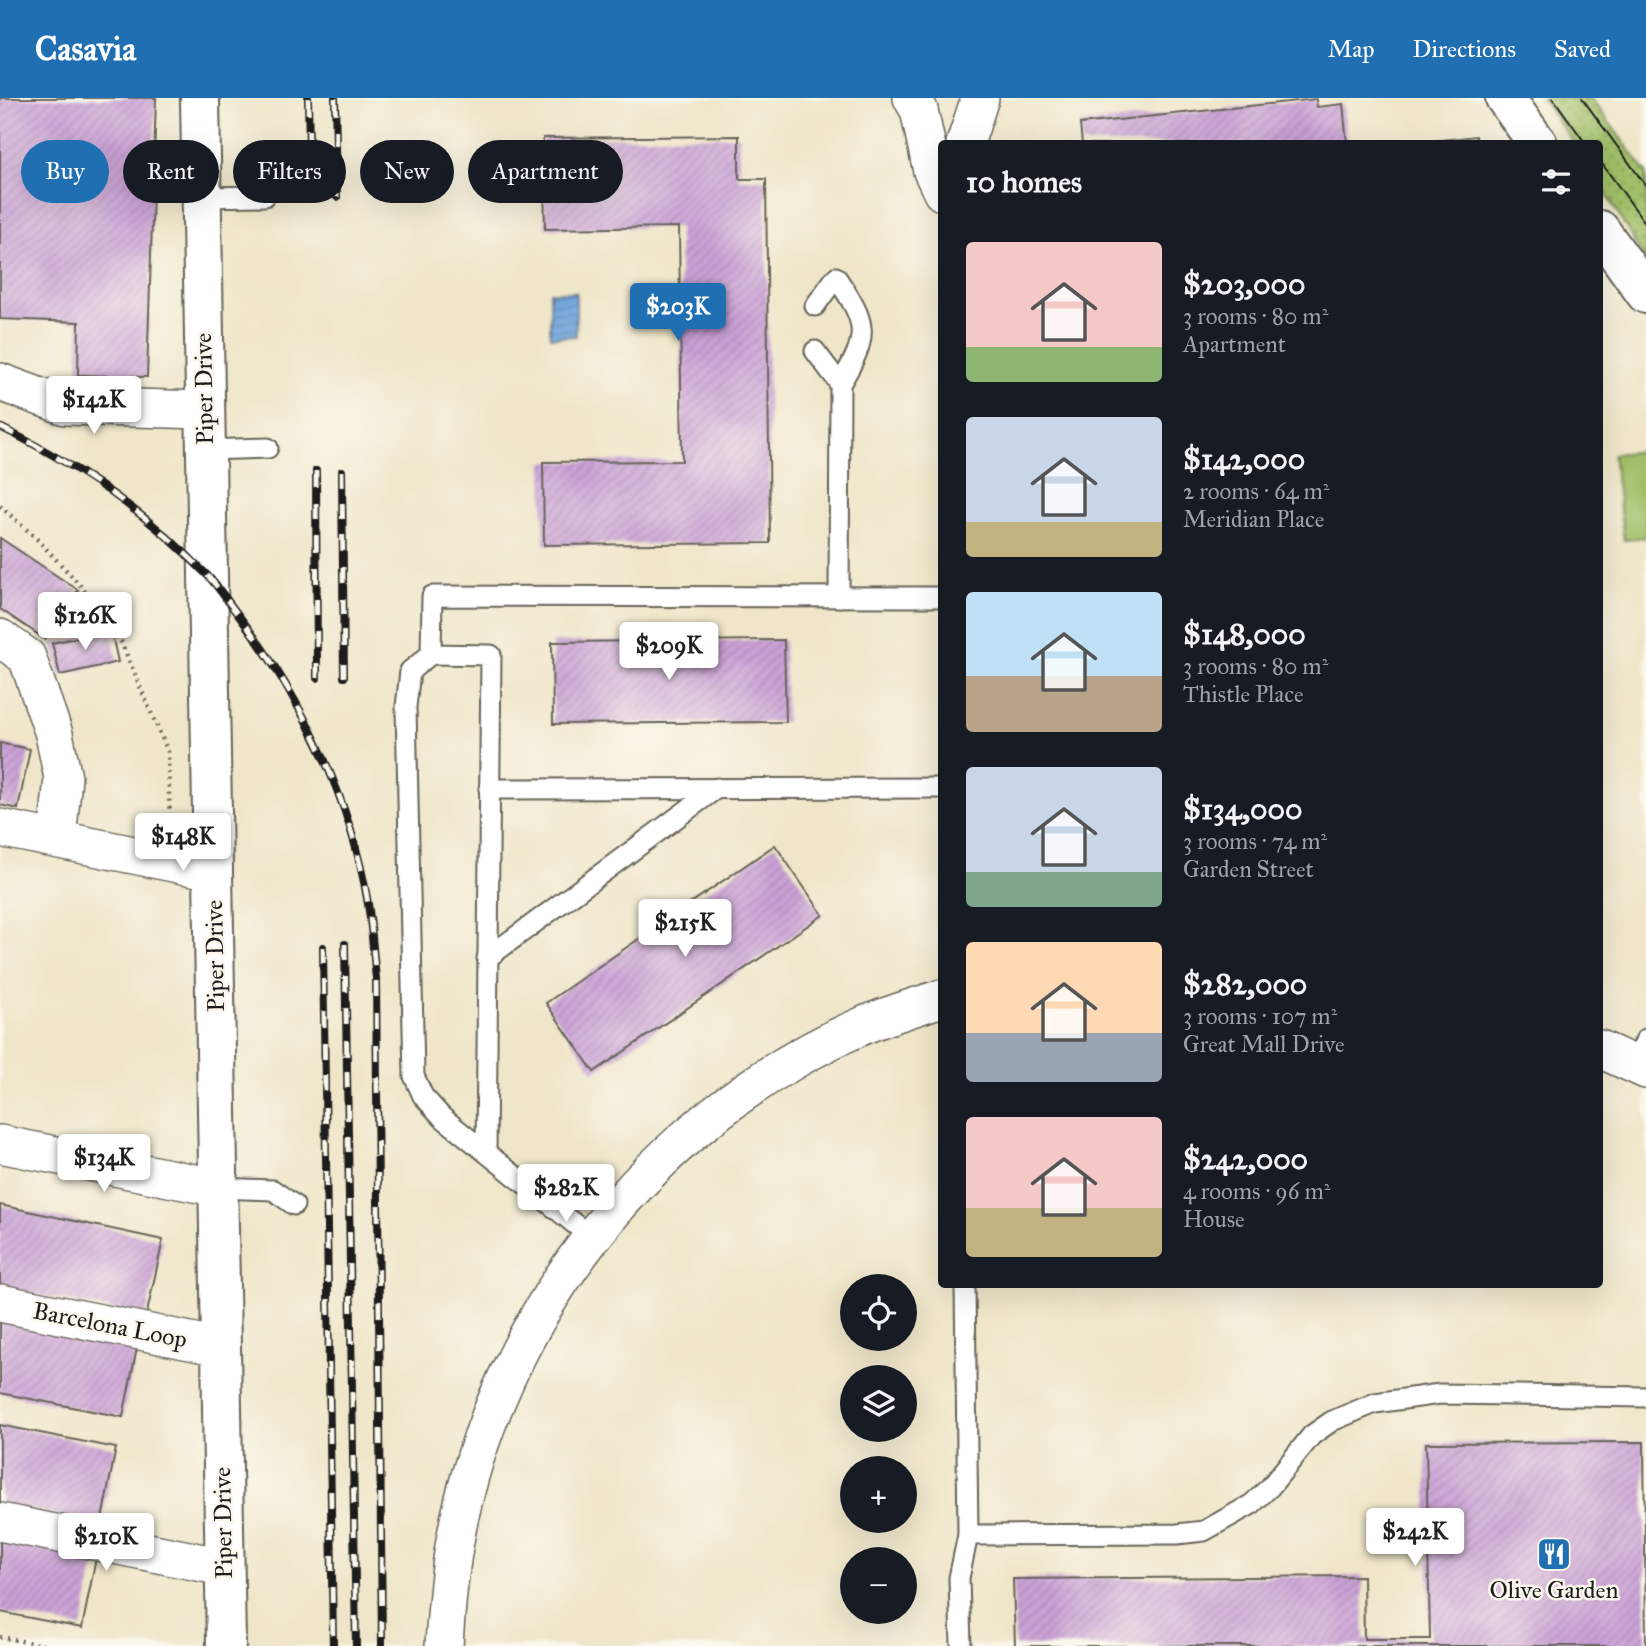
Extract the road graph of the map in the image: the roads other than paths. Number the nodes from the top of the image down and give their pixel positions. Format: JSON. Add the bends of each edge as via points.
{"nodes":[{"id":1,"x":200,"y":98,"type":"edge"},
{"id":2,"x":912,"y":98,"type":"edge"},
{"id":3,"x":981,"y":98,"type":"edge"},
{"id":4,"x":1505,"y":98,"type":"edge"},
{"id":5,"x":200,"y":140,"type":"edge"},
{"id":6,"x":966,"y":140,"type":"edge"},
{"id":7,"x":1535,"y":140,"type":"edge"},
{"id":8,"x":938,"y":184,"type":"edge"},
{"id":9,"x":201,"y":203,"type":"edge"},
{"id":10,"x":1603,"y":234,"type":"edge"},
{"id":11,"x":1646,"y":294,"type":"edge"},
{"id":12,"x":815,"y":306,"type":"dead end"},
{"id":13,"x":815,"y":351,"type":"dead end"},
{"id":14,"x":0,"y":382,"type":"edge"},
{"id":15,"x":840,"y":384,"type":"junction"},
{"id":16,"x":204,"y":410,"type":"junction"},
{"id":17,"x":268,"y":448,"type":"dead end"},
{"id":18,"x":205,"y":450,"type":"junction"},
{"id":19,"x":839,"y":597,"type":"junction"},
{"id":20,"x":938,"y":597,"type":"edge"},
{"id":21,"x":0,"y":638,"type":"edge"},
{"id":22,"x":431,"y":654,"type":"junction"},
{"id":23,"x":717,"y":788,"type":"junction"},
{"id":24,"x":938,"y":788,"type":"edge"},
{"id":25,"x":489,"y":789,"type":"junction"},
{"id":26,"x":0,"y":828,"type":"edge"},
{"id":27,"x":57,"y":839,"type":"junction"},
{"id":28,"x":213,"y":871,"type":"junction"},
{"id":29,"x":488,"y":958,"type":"junction"},
{"id":30,"x":938,"y":999,"type":"edge"},
{"id":31,"x":1603,"y":1050,"type":"edge"},
{"id":32,"x":1642,"y":1058,"type":"edge"},
{"id":33,"x":0,"y":1144,"type":"edge"},
{"id":34,"x":486,"y":1152,"type":"junction"},
{"id":35,"x":219,"y":1188,"type":"junction"},
{"id":36,"x":294,"y":1205,"type":"dead end"},
{"id":37,"x":592,"y":1238,"type":"junction"},
{"id":38,"x":965,"y":1288,"type":"edge"},
{"id":39,"x":0,"y":1303,"type":"edge"},
{"id":40,"x":220,"y":1347,"type":"junction"},
{"id":41,"x":1646,"y":1397,"type":"edge"},
{"id":42,"x":0,"y":1522,"type":"edge"},
{"id":43,"x":968,"y":1535,"type":"junction"},
{"id":44,"x":223,"y":1567,"type":"junction"},
{"id":45,"x":226,"y":1646,"type":"edge"},
{"id":46,"x":444,"y":1646,"type":"edge"},
{"id":47,"x":961,"y":1646,"type":"edge"}],
"edges":[{"from":1,"to":5,"type":"street","name":"Piper Drive"},
{"from":2,"to":8,"type":"street"},
{"from":3,"to":6,"type":"street"},
{"from":4,"to":7,"type":"street"},
{"from":9,"to":16,"type":"street","name":"Piper Drive"},
{"from":10,"to":11,"type":"street"},
{"from":12,"to":15,"type":"lane","via":[[836,277],[855,305],[863,329],[857,357]]},
{"from":13,"to":15,"type":"lane"},
{"from":14,"to":16,"type":"street","via":[[65,406]]},
{"from":15,"to":19,"type":"lane"},
{"from":16,"to":18,"type":"street","name":"Piper Drive"},
{"from":17,"to":18,"type":"lane"},
{"from":18,"to":28,"type":"street","name":"Piper Drive"},
{"from":19,"to":20,"type":"lane"},
{"from":19,"to":22,"type":"lane","via":[[432,596]]},
{"from":21,"to":27,"type":"street","via":[[27,657],[54,734],[63,778]]},
{"from":22,"to":25,"type":"lane","via":[[491,655]]},
{"from":22,"to":34,"type":"lane","via":[[411,671],[405,707],[414,1076],[423,1096],[442,1117]]},
{"from":23,"to":24,"type":"lane"},
{"from":23,"to":25,"type":"lane"},
{"from":23,"to":29,"type":"lane"},
{"from":25,"to":29,"type":"lane"},
{"from":26,"to":27,"type":"street"},
{"from":27,"to":28,"type":"street"},
{"from":28,"to":35,"type":"street","name":"Piper Drive"},
{"from":29,"to":34,"type":"lane"},
{"from":30,"to":37,"type":"street","via":[[862,1025],[761,1080],[672,1150]]},
{"from":31,"to":32,"type":"street"},
{"from":33,"to":35,"type":"street"},
{"from":34,"to":37,"type":"lane"},
{"from":35,"to":36,"type":"lane","via":[[274,1190]]},
{"from":35,"to":40,"type":"street","name":"Piper Drive"},
{"from":37,"to":46,"type":"street","via":[[533,1326],[493,1413],[455,1541]]},
{"from":38,"to":43,"type":"lane"},
{"from":39,"to":40,"type":"street","name":"Barcelona Loop"},
{"from":40,"to":44,"type":"street","name":"Piper Drive"},
{"from":41,"to":43,"type":"lane","via":[[1440,1394],[1375,1403],[1312,1435],[1252,1504],[1204,1531]]},
{"from":42,"to":44,"type":"street"},
{"from":43,"to":47,"type":"lane","via":[[959,1578]]},
{"from":44,"to":45,"type":"street","name":"Piper Drive"}]}
